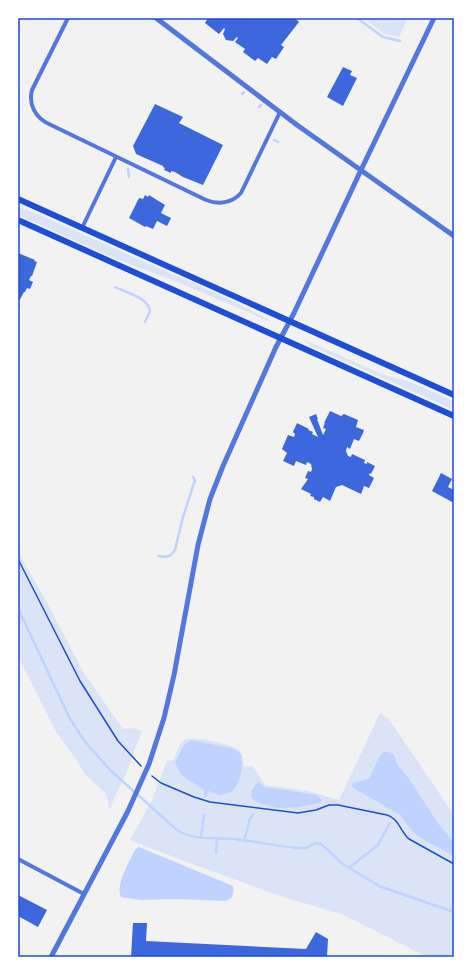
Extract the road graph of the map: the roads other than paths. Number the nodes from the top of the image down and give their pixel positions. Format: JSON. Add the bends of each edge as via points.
{"nodes":[{"id":1,"x":68,"y":18,"type":"edge"},
{"id":2,"x":156,"y":18,"type":"edge"},
{"id":3,"x":434,"y":18,"type":"edge"},
{"id":4,"x":280,"y":112,"type":"junction"},
{"id":5,"x":116,"y":157,"type":"junction"},
{"id":6,"x":361,"y":170,"type":"junction"},
{"id":7,"x":18,"y":200,"type":"edge"},
{"id":8,"x":18,"y":220,"type":"edge"},
{"id":9,"x":82,"y":228,"type":"junction"},
{"id":10,"x":454,"y":236,"type":"edge"},
{"id":11,"x":290,"y":321,"type":"junction"},
{"id":12,"x":281,"y":338,"type":"junction"},
{"id":13,"x":454,"y":396,"type":"edge"},
{"id":14,"x":454,"y":416,"type":"edge"},
{"id":15,"x":18,"y":859,"type":"edge"},
{"id":16,"x":84,"y":894,"type":"junction"},
{"id":17,"x":51,"y":957,"type":"edge"}],
"edges":[{"from":1,"to":5,"type":"street","via":[[33,86],[32,105],[44,122]]},
{"from":2,"to":4,"type":"street"},
{"from":3,"to":6,"type":"street"},
{"from":4,"to":5,"type":"street","via":[[243,191],[224,203],[209,201]]},
{"from":4,"to":6,"type":"street"},
{"from":5,"to":9,"type":"street"},
{"from":6,"to":10,"type":"street"},
{"from":6,"to":11,"type":"street"},
{"from":7,"to":9,"type":"main road"},
{"from":8,"to":12,"type":"main road"},
{"from":9,"to":11,"type":"main road"},
{"from":11,"to":12,"type":"street"},
{"from":11,"to":13,"type":"main road"},
{"from":12,"to":14,"type":"main road"},
{"from":12,"to":16,"type":"street","via":[[222,466],[210,499],[196,554],[168,704],[156,745],[139,786]]},
{"from":15,"to":16,"type":"street"},
{"from":16,"to":17,"type":"street"}]}
